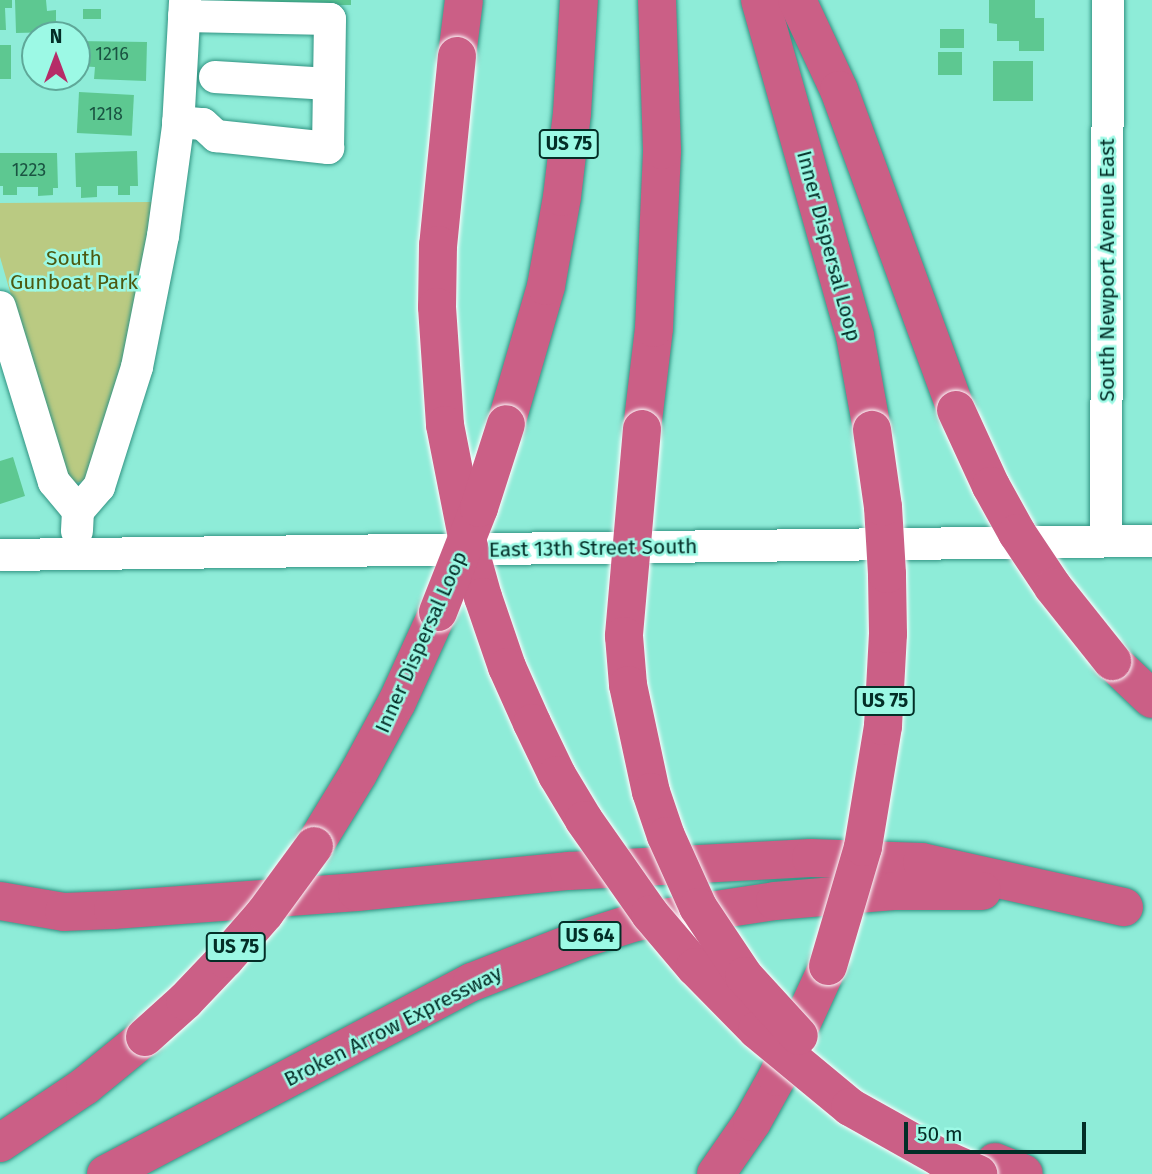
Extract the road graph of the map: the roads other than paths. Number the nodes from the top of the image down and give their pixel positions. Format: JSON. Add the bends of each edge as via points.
{"nodes":[{"id":1,"x":464,"y":0,"type":"edge"},
{"id":2,"x":579,"y":0,"type":"edge"},
{"id":3,"x":657,"y":0,"type":"edge"},
{"id":4,"x":760,"y":0,"type":"edge"},
{"id":5,"x":797,"y":0,"type":"edge"},
{"id":6,"x":1108,"y":0,"type":"edge"},
{"id":7,"x":184,"y":8,"type":"edge"},
{"id":8,"x":215,"y":77,"type":"dead end"},
{"id":9,"x":329,"y":84,"type":"junction"},
{"id":10,"x":178,"y":122,"type":"junction"},
{"id":11,"x":0,"y":307,"type":"edge"},
{"id":12,"x":78,"y":510,"type":"junction"},
{"id":13,"x":1104,"y":540,"type":"junction"},
{"id":14,"x":1152,"y":541,"type":"edge"},
{"id":15,"x":0,"y":555,"type":"edge"},
{"id":16,"x":76,"y":555,"type":"junction"},
{"id":17,"x":1152,"y":699,"type":"edge"},
{"id":18,"x":0,"y":901,"type":"edge"},
{"id":19,"x":1138,"y":910,"type":"edge"},
{"id":20,"x":0,"y":1143,"type":"edge"},
{"id":21,"x":999,"y":1170,"type":"edge"},
{"id":22,"x":106,"y":1174,"type":"edge"},
{"id":23,"x":716,"y":1174,"type":"edge"}],
"edges":[{"from":1,"to":21,"type":"highway","bridge":true,"via":[[438,245],[437,320],[445,425],[483,597],[532,723],[584,820],[650,914],[757,1030],[850,1107],[939,1157]]},
{"from":2,"to":20,"type":"highway","name":"Inner Dispersal Loop","number":"US 75","bridge":true,"via":[[572,114],[546,286],[479,508],[397,702],[314,846],[225,959],[145,1037],[85,1086]]},
{"from":3,"to":21,"type":"highway","bridge":true,"via":[[662,149],[654,328],[626,591],[628,685],[651,792],[698,907],[744,975],[816,1053],[887,1107]]},
{"from":4,"to":23,"type":"highway","name":"Inner Dispersal Loop","number":"US 75","bridge":true,"via":[[855,336],[883,507],[888,634],[874,792],[846,914],[810,1011],[752,1122]]},
{"from":5,"to":17,"type":"highway","bridge":true,"via":[[839,90],[956,410],[1017,533],[1112,662]]},
{"from":6,"to":13,"type":"street","name":"South Newport Avenue East"},
{"from":7,"to":9,"type":"street","via":[[330,19]]},
{"from":7,"to":10,"type":"street"},
{"from":8,"to":9,"type":"street"},
{"from":9,"to":10,"type":"street","via":[[328,148],[216,136],[202,124]]},
{"from":10,"to":12,"type":"street","via":[[163,236],[137,367],[99,487]]},
{"from":11,"to":12,"type":"street","via":[[54,482]]},
{"from":12,"to":16,"type":"street"},
{"from":13,"to":14,"type":"street","name":"East 13th Street South"},
{"from":13,"to":16,"type":"street","name":"East 13th Street South"},
{"from":15,"to":16,"type":"street","name":"East 13th Street South"},
{"from":18,"to":19,"type":"highway","via":[[64,912],[113,910],[569,871],[811,858],[922,862]]},
{"from":19,"to":22,"type":"highway","name":"Broken Arrow Expressway","number":"US 64","via":[[1009,892],[894,891],[775,901],[635,922],[472,982]]}]}
